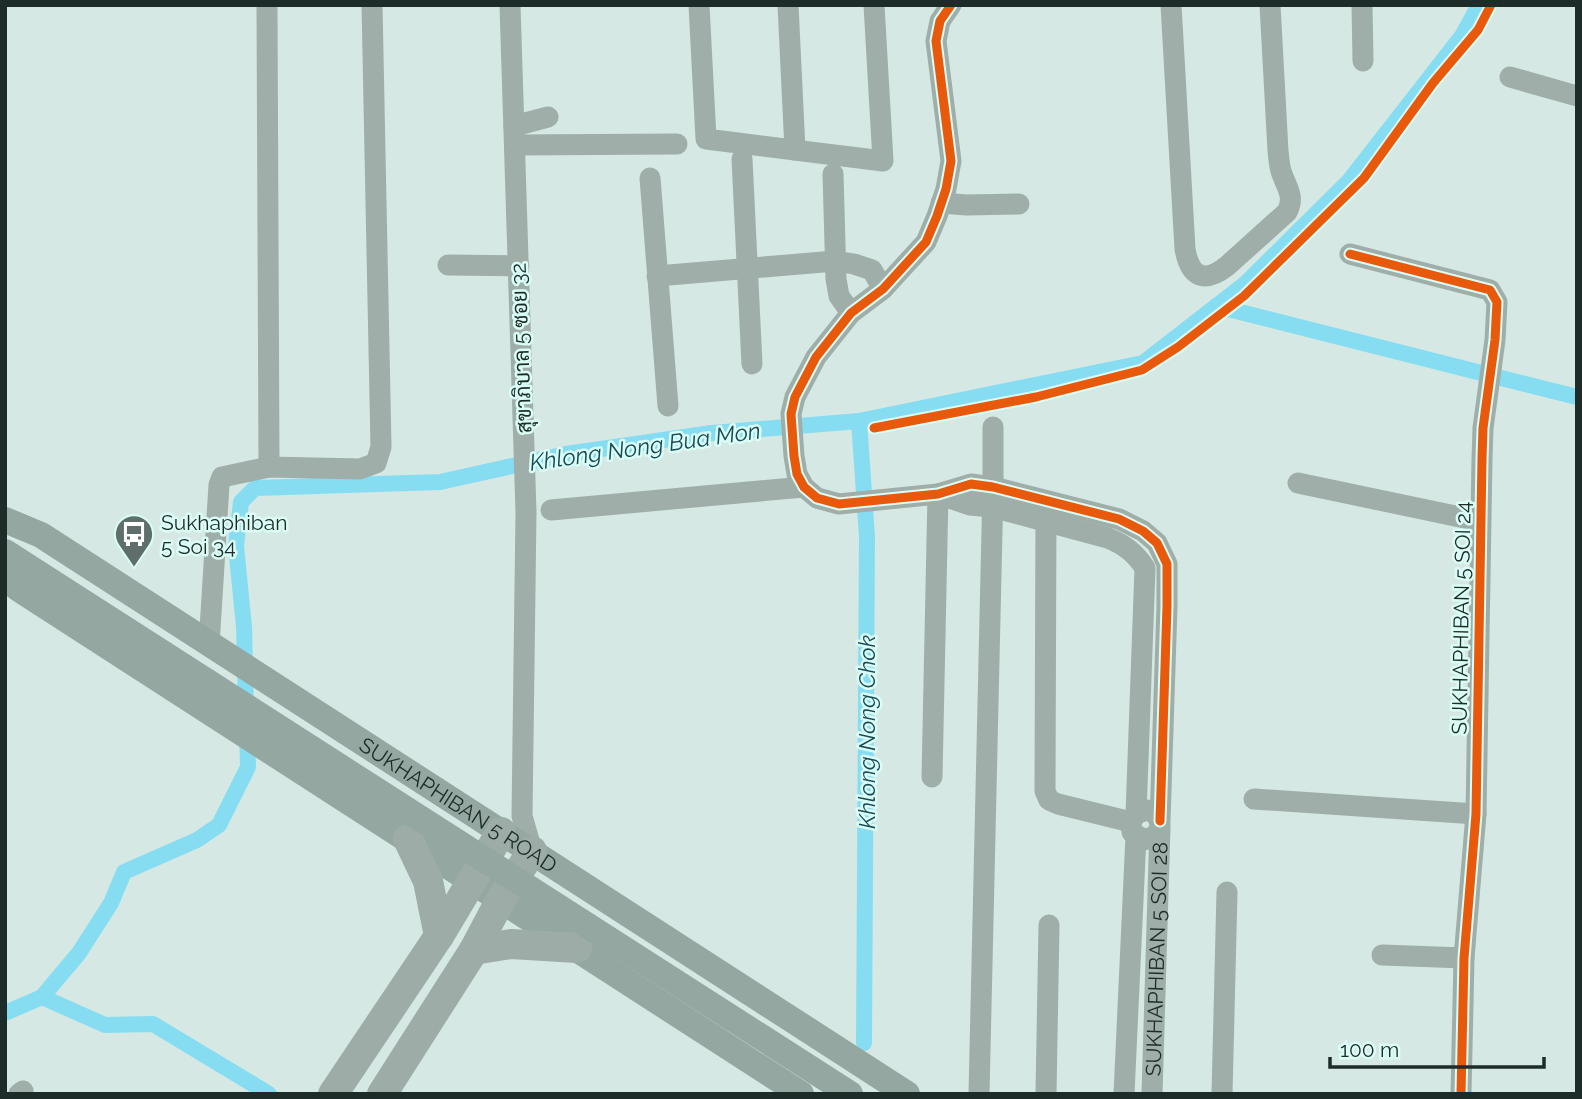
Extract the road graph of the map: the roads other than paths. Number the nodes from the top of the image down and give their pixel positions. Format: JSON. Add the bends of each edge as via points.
{"nodes":[{"id":1,"x":267,"y":5,"type":"edge"},
{"id":2,"x":372,"y":5,"type":"edge"},
{"id":3,"x":510,"y":5,"type":"edge"},
{"id":4,"x":699,"y":5,"type":"edge"},
{"id":5,"x":788,"y":5,"type":"edge"},
{"id":6,"x":874,"y":5,"type":"edge"},
{"id":7,"x":951,"y":5,"type":"edge"},
{"id":8,"x":1171,"y":5,"type":"edge"},
{"id":9,"x":1269,"y":5,"type":"edge"},
{"id":10,"x":1362,"y":5,"type":"edge"},
{"id":11,"x":1363,"y":61,"type":"dead end"},
{"id":12,"x":1510,"y":76,"type":"dead end"},
{"id":13,"x":1577,"y":96,"type":"edge"},
{"id":14,"x":548,"y":117,"type":"dead end"},
{"id":15,"x":515,"y":136,"type":"junction"},
{"id":16,"x":677,"y":145,"type":"dead end"},
{"id":17,"x":796,"y":150,"type":"junction"},
{"id":18,"x":742,"y":159,"type":"dead end"},
{"id":19,"x":833,"y":174,"type":"dead end"},
{"id":20,"x":650,"y":178,"type":"dead end"},
{"id":21,"x":942,"y":202,"type":"junction"},
{"id":22,"x":1018,"y":204,"type":"dead end"},
{"id":23,"x":1350,"y":254,"type":"dead end"},
{"id":24,"x":835,"y":261,"type":"junction"},
{"id":25,"x":448,"y":265,"type":"dead end"},
{"id":26,"x":519,"y":266,"type":"junction"},
{"id":27,"x":747,"y":269,"type":"junction"},
{"id":28,"x":657,"y":276,"type":"junction"},
{"id":29,"x":883,"y":289,"type":"junction"},
{"id":30,"x":851,"y":313,"type":"junction"},
{"id":31,"x":752,"y":364,"type":"dead end"},
{"id":32,"x":668,"y":406,"type":"dead end"},
{"id":33,"x":993,"y":427,"type":"dead end"},
{"id":34,"x":269,"y":467,"type":"junction"},
{"id":35,"x":1298,"y":483,"type":"dead end"},
{"id":36,"x":804,"y":487,"type":"junction"},
{"id":37,"x":938,"y":494,"type":"junction"},
{"id":38,"x":993,"y":497,"type":"junction"},
{"id":39,"x":551,"y":510,"type":"dead end"},
{"id":40,"x":1046,"y":510,"type":"junction"},
{"id":41,"x":5,"y":520,"type":"edge"},
{"id":42,"x":1479,"y":521,"type":"junction"},
{"id":43,"x":5,"y":552,"type":"edge"},
{"id":44,"x":5,"y":578,"type":"edge"},
{"id":45,"x":1167,"y":606,"type":"junction"},
{"id":46,"x":1144,"y":607,"type":"junction"},
{"id":47,"x":218,"y":650,"type":"junction"},
{"id":48,"x":932,"y":777,"type":"dead end"},
{"id":49,"x":442,"y":793,"type":"junction"},
{"id":50,"x":1254,"y":799,"type":"dead end"},
{"id":51,"x":1476,"y":814,"type":"junction"},
{"id":52,"x":511,"y":824,"type":"junction"},
{"id":53,"x":1134,"y":824,"type":"junction"},
{"id":54,"x":1160,"y":824,"type":"junction"},
{"id":55,"x":412,"y":841,"type":"junction"},
{"id":56,"x":532,"y":851,"type":"junction"},
{"id":57,"x":472,"y":881,"type":"junction"},
{"id":58,"x":1227,"y":892,"type":"dead end"},
{"id":59,"x":602,"y":897,"type":"junction"},
{"id":60,"x":500,"y":901,"type":"junction"},
{"id":61,"x":1049,"y":925,"type":"dead end"},
{"id":62,"x":439,"y":936,"type":"junction"},
{"id":63,"x":577,"y":948,"type":"junction"},
{"id":64,"x":474,"y":950,"type":"junction"},
{"id":65,"x":1382,"y":955,"type":"dead end"},
{"id":66,"x":1464,"y":958,"type":"junction"},
{"id":67,"x":396,"y":1000,"type":"junction"},
{"id":68,"x":428,"y":1022,"type":"junction"},
{"id":69,"x":385,"y":1089,"type":"edge"},
{"id":70,"x":333,"y":1094,"type":"edge"},
{"id":71,"x":801,"y":1094,"type":"edge"},
{"id":72,"x":850,"y":1094,"type":"edge"},
{"id":73,"x":907,"y":1094,"type":"edge"},
{"id":74,"x":979,"y":1094,"type":"edge"},
{"id":75,"x":1046,"y":1094,"type":"edge"},
{"id":76,"x":1124,"y":1094,"type":"edge"},
{"id":77,"x":1152,"y":1094,"type":"edge"},
{"id":78,"x":1222,"y":1094,"type":"edge"},
{"id":79,"x":1461,"y":1094,"type":"edge"}],
"edges":[{"from":1,"to":34,"type":"street"},
{"from":2,"to":34,"type":"street","via":[[381,447],[376,463],[360,469]]},
{"from":3,"to":15,"type":"street","name":"สุขาภิบาล 5 ซอย 32"},
{"from":4,"to":17,"type":"street","via":[[706,139]]},
{"from":5,"to":17,"type":"street"},
{"from":6,"to":17,"type":"street","via":[[883,161]]},
{"from":7,"to":21,"type":"street","via":[[940,21],[936,41],[951,161]]},
{"from":8,"to":9,"type":"street","via":[[1185,249],[1195,274],[1207,276],[1227,266],[1291,204],[1278,151]]},
{"from":10,"to":11,"type":"street"},
{"from":12,"to":13,"type":"street"},
{"from":14,"to":15,"type":"street"},
{"from":15,"to":16,"type":"street"},
{"from":15,"to":26,"type":"street","name":"สุขาภิบาล 5 ซอย 32"},
{"from":18,"to":27,"type":"street"},
{"from":19,"to":24,"type":"street"},
{"from":20,"to":28,"type":"street"},
{"from":21,"to":22,"type":"street"},
{"from":21,"to":29,"type":"street","via":[[926,242]]},
{"from":23,"to":42,"type":"street","name":"SUKHAPHIBAN 5 SOI 24","via":[[1490,290],[1497,302],[1483,428]]},
{"from":24,"to":27,"type":"street"},
{"from":24,"to":29,"type":"street","via":[[872,270]]},
{"from":24,"to":30,"type":"street","via":[[839,296]]},
{"from":25,"to":26,"type":"street"},
{"from":26,"to":52,"type":"street","name":"สุขาภิบาล 5 ซอย 32","via":[[525,476]]},
{"from":27,"to":28,"type":"street"},
{"from":27,"to":31,"type":"street"},
{"from":28,"to":32,"type":"street"},
{"from":29,"to":30,"type":"street"},
{"from":30,"to":36,"type":"street","via":[[816,357],[795,397],[791,414],[794,456]]},
{"from":33,"to":38,"type":"street"},
{"from":34,"to":47,"type":"street","via":[[225,475],[220,481]]},
{"from":35,"to":42,"type":"street"},
{"from":36,"to":37,"type":"street","via":[[810,494],[839,504]]},
{"from":36,"to":39,"type":"street"},
{"from":37,"to":38,"type":"street"},
{"from":37,"to":48,"type":"street"},
{"from":38,"to":40,"type":"street"},
{"from":38,"to":74,"type":"street"},
{"from":40,"to":45,"type":"street","name":"SUKHAPHIBAN 5 SOI 28","via":[[1119,519],[1143,531],[1157,543],[1167,564]]},
{"from":40,"to":46,"type":"street","name":"SUKHAPHIBAN 5 SOI 28","via":[[1108,537],[1136,555],[1145,568]]},
{"from":40,"to":53,"type":"street","via":[[1045,791],[1049,800],[1058,804]]},
{"from":41,"to":47,"type":"main road","name":"SUKHAPHIBAN 5 ROAD","via":[[41,535]]},
{"from":42,"to":51,"type":"street","name":"SUKHAPHIBAN 5 SOI 24"},
{"from":43,"to":72,"type":"main road","name":"SUKHAPHIBAN 5 ROAD","bridge":true},
{"from":44,"to":55,"type":"main road"},
{"from":45,"to":46,"type":"street"},
{"from":45,"to":54,"type":"street","name":"SUKHAPHIBAN 5 SOI 28"},
{"from":46,"to":53,"type":"street","name":"SUKHAPHIBAN 5 SOI 28"},
{"from":47,"to":49,"type":"main road","name":"SUKHAPHIBAN 5 ROAD"},
{"from":49,"to":52,"type":"main road","name":"SUKHAPHIBAN 5 ROAD"},
{"from":49,"to":55,"type":"main road","via":[[447,824],[441,837]]},
{"from":50,"to":51,"type":"street"},
{"from":51,"to":66,"type":"street","name":"SUKHAPHIBAN 5 SOI 24"},
{"from":52,"to":56,"type":"main road","name":"SUKHAPHIBAN 5 ROAD"},
{"from":52,"to":57,"type":"highway"},
{"from":53,"to":54,"type":"street","via":[[1143,810],[1150,811]]},
{"from":53,"to":76,"type":"street","name":"SUKHAPHIBAN 5 SOI 28"},
{"from":54,"to":77,"type":"street","name":"SUKHAPHIBAN 5 SOI 28"},
{"from":55,"to":57,"type":"main road"},
{"from":55,"to":62,"type":"highway","via":[[428,881]]},
{"from":56,"to":59,"type":"main road","name":"SUKHAPHIBAN 5 ROAD"},
{"from":56,"to":60,"type":"highway"},
{"from":57,"to":60,"type":"main road"},
{"from":57,"to":62,"type":"highway"},
{"from":58,"to":78,"type":"street"},
{"from":59,"to":63,"type":"main road","via":[[592,898],[575,912],[571,927]]},
{"from":59,"to":73,"type":"main road","name":"SUKHAPHIBAN 5 ROAD"},
{"from":60,"to":63,"type":"main road"},
{"from":60,"to":64,"type":"highway"},
{"from":61,"to":75,"type":"street"},
{"from":62,"to":67,"type":"highway"},
{"from":63,"to":64,"type":"highway","via":[[511,944]]},
{"from":63,"to":71,"type":"main road"},
{"from":64,"to":68,"type":"highway"},
{"from":65,"to":66,"type":"street"},
{"from":66,"to":79,"type":"street","name":"SUKHAPHIBAN 5 SOI 24"},
{"from":67,"to":68,"type":"highway"},
{"from":67,"to":70,"type":"highway"},
{"from":68,"to":69,"type":"highway"}]}
